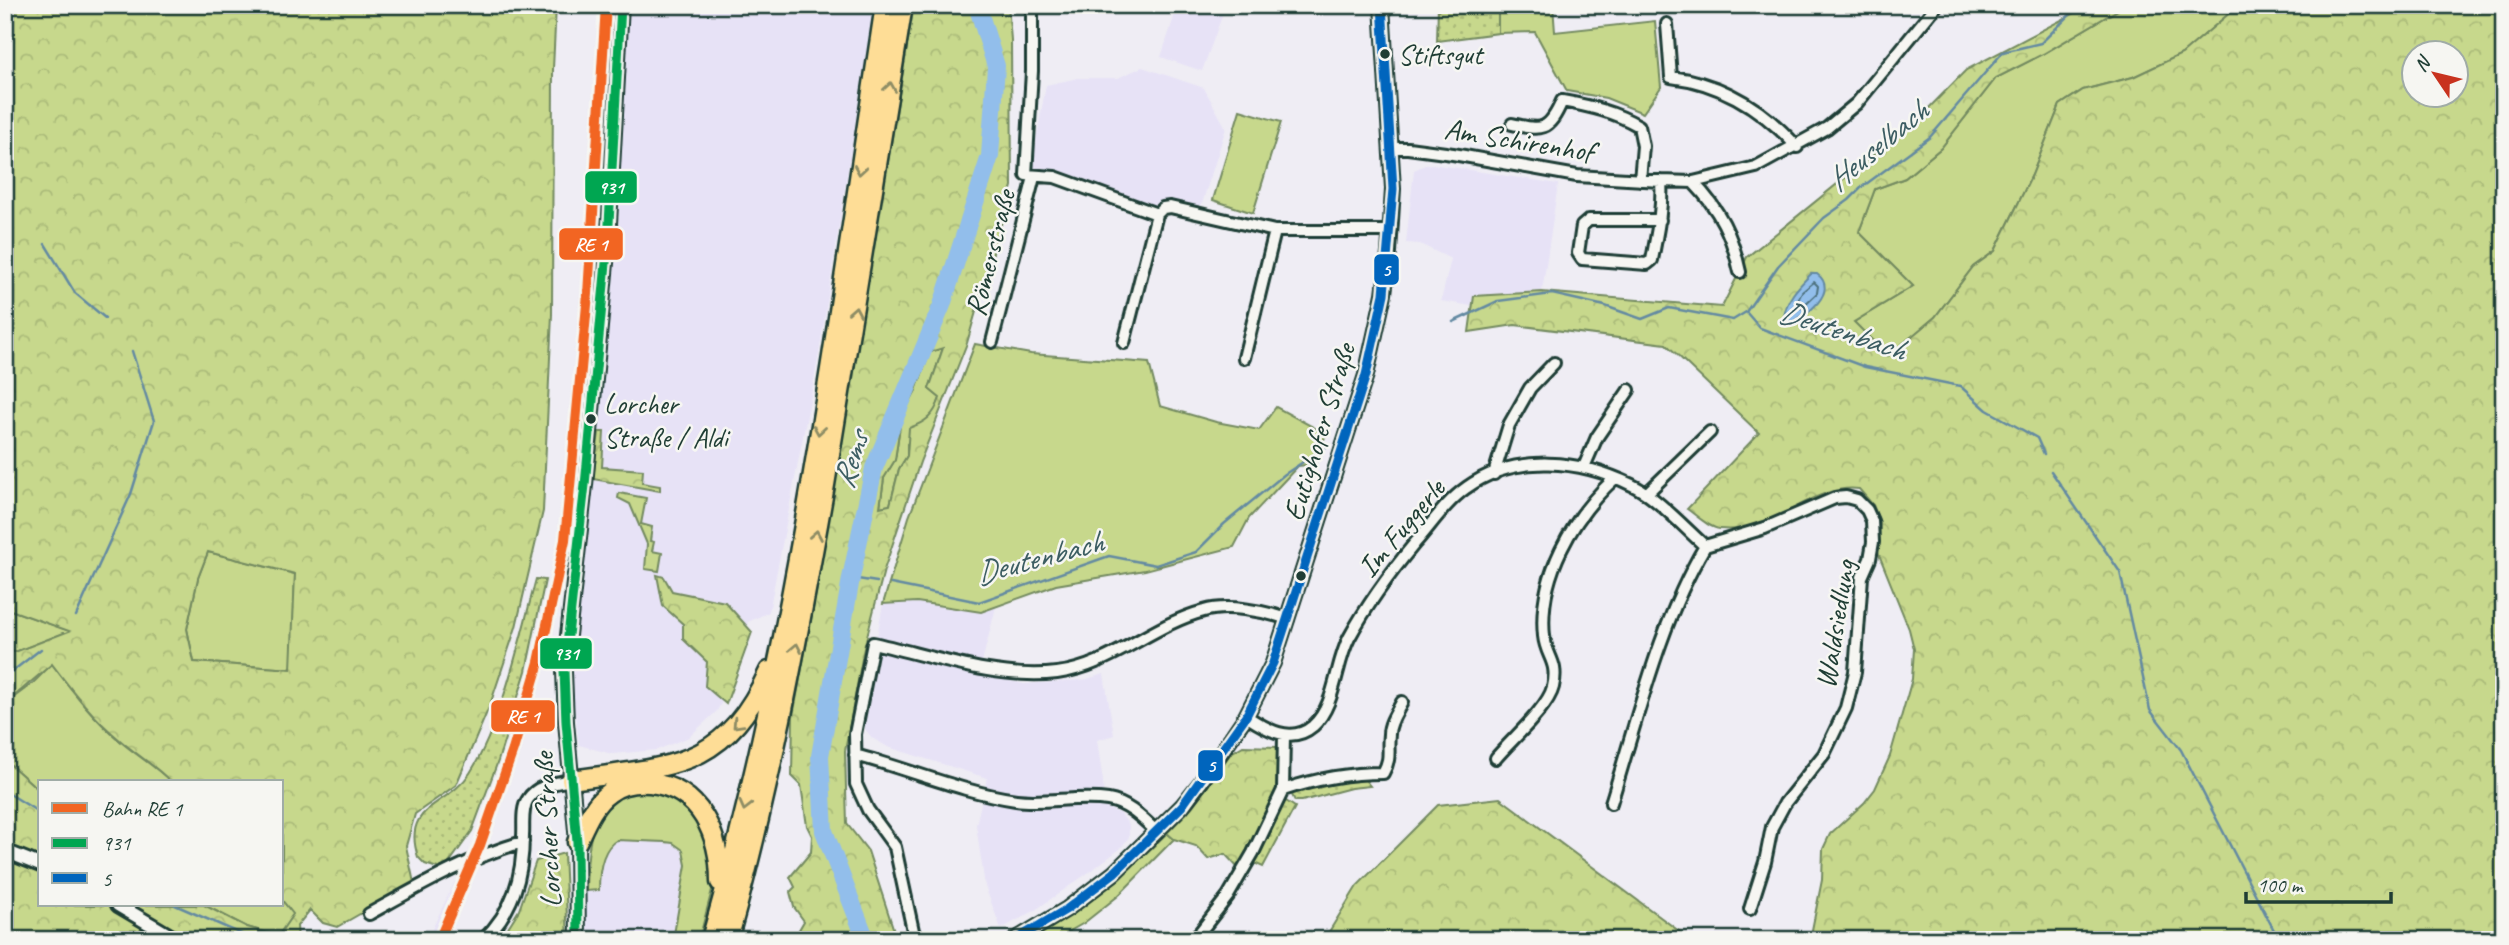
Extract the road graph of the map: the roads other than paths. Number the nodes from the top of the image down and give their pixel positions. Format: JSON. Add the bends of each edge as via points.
{"nodes":[{"id":1,"x":621,"y":5,"type":"edge"},
{"id":2,"x":885,"y":5,"type":"edge"},
{"id":3,"x":902,"y":5,"type":"edge"},
{"id":4,"x":1032,"y":5,"type":"edge"},
{"id":5,"x":1382,"y":5,"type":"edge"},
{"id":6,"x":1937,"y":5,"type":"edge"},
{"id":7,"x":1667,"y":24,"type":"dead end"},
{"id":8,"x":1512,"y":124,"type":"dead end"},
{"id":9,"x":1797,"y":147,"type":"junction"},
{"id":10,"x":1392,"y":148,"type":"junction"},
{"id":11,"x":1030,"y":176,"type":"junction"},
{"id":12,"x":1640,"y":180,"type":"junction"},
{"id":13,"x":1661,"y":181,"type":"junction"},
{"id":14,"x":1693,"y":182,"type":"junction"},
{"id":15,"x":1157,"y":214,"type":"junction"},
{"id":16,"x":1660,"y":220,"type":"junction"},
{"id":17,"x":1275,"y":231,"type":"junction"},
{"id":18,"x":1391,"y":231,"type":"junction"},
{"id":19,"x":1740,"y":272,"type":"dead end"},
{"id":20,"x":992,"y":342,"type":"dead end"},
{"id":21,"x":1124,"y":343,"type":"dead end"},
{"id":22,"x":1244,"y":358,"type":"dead end"},
{"id":23,"x":1554,"y":363,"type":"dead end"},
{"id":24,"x":1629,"y":390,"type":"dead end"},
{"id":25,"x":1710,"y":432,"type":"dead end"},
{"id":26,"x":1584,"y":467,"type":"junction"},
{"id":27,"x":1494,"y":474,"type":"junction"},
{"id":28,"x":1614,"y":479,"type":"junction"},
{"id":29,"x":1647,"y":494,"type":"junction"},
{"id":30,"x":1705,"y":546,"type":"junction"},
{"id":31,"x":1288,"y":619,"type":"junction"},
{"id":32,"x":782,"y":643,"type":"junction"},
{"id":33,"x":1402,"y":702,"type":"dead end"},
{"id":34,"x":1246,"y":716,"type":"junction"},
{"id":35,"x":1284,"y":735,"type":"junction"},
{"id":36,"x":855,"y":755,"type":"junction"},
{"id":37,"x":1496,"y":758,"type":"dead end"},
{"id":38,"x":571,"y":780,"type":"junction"},
{"id":39,"x":620,"y":786,"type":"junction"},
{"id":40,"x":1283,"y":790,"type":"junction"},
{"id":41,"x":1611,"y":803,"type":"dead end"},
{"id":42,"x":1157,"y":832,"type":"junction"},
{"id":43,"x":523,"y":842,"type":"junction"},
{"id":44,"x":577,"y":842,"type":"junction"},
{"id":45,"x":5,"y":851,"type":"edge"},
{"id":46,"x":38,"y":864,"type":"edge"},
{"id":47,"x":120,"y":906,"type":"edge"},
{"id":48,"x":720,"y":908,"type":"junction"},
{"id":49,"x":1750,"y":909,"type":"dead end"},
{"id":50,"x":369,"y":914,"type":"dead end"},
{"id":51,"x":177,"y":940,"type":"edge"},
{"id":52,"x":483,"y":940,"type":"edge"},
{"id":53,"x":578,"y":940,"type":"edge"},
{"id":54,"x":711,"y":940,"type":"edge"},
{"id":55,"x":728,"y":940,"type":"edge"},
{"id":56,"x":915,"y":940,"type":"edge"},
{"id":57,"x":1015,"y":940,"type":"edge"},
{"id":58,"x":1194,"y":940,"type":"edge"}],
"edges":[{"from":1,"to":38,"type":"street","name":"Lorcher Straße","via":[[608,242],[564,671]]},
{"from":2,"to":32,"type":"highway","one_way":true},
{"from":55,"to":3,"type":"highway","one_way":true,"via":[[772,763],[804,603]]},
{"from":4,"to":11,"type":"street","name":"Römerstraße"},
{"from":5,"to":10,"type":"street","name":"Eutighofer Straße"},
{"from":6,"to":9,"type":"street","name":"Am Schirenhof","via":[[1857,103]]},
{"from":7,"to":9,"type":"street","via":[[1671,77],[1712,86],[1745,102],[1776,124]]},
{"from":8,"to":12,"type":"street","name":"Am Schirenhof","via":[[1543,128],[1562,101],[1622,116],[1639,126],[1643,146]]},
{"from":9,"to":14,"type":"street","name":"Am Schirenhof","via":[[1756,167]]},
{"from":10,"to":12,"type":"street","name":"Am Schirenhof","via":[[1577,176]]},
{"from":10,"to":18,"type":"street","name":"Eutighofer Straße"},
{"from":11,"to":15,"type":"street","via":[[1055,177]]},
{"from":11,"to":20,"type":"street","name":"Römerstraße"},
{"from":12,"to":13,"type":"street","name":"Am Schirenhof"},
{"from":13,"to":14,"type":"street","name":"Am Schirenhof"},
{"from":13,"to":16,"type":"street"},
{"from":14,"to":19,"type":"street","via":[[1728,229]]},
{"from":15,"to":17,"type":"street","via":[[1170,207]]},
{"from":15,"to":21,"type":"street"},
{"from":16,"to":16,"type":"street","via":[[1652,260],[1647,264],[1582,258],[1578,253],[1582,226],[1589,220]]},
{"from":17,"to":18,"type":"street"},
{"from":17,"to":22,"type":"street"},
{"from":18,"to":31,"type":"street","name":"Eutighofer Straße","via":[[1372,354]]},
{"from":23,"to":27,"type":"street","via":[[1530,388],[1509,425]]},
{"from":24,"to":26,"type":"street","via":[[1597,437]]},
{"from":25,"to":29,"type":"street"},
{"from":26,"to":27,"type":"street","name":"Im Fuggerle","via":[[1542,463]]},
{"from":26,"to":28,"type":"street","name":"Im Fuggerle"},
{"from":27,"to":35,"type":"street","name":"Im Fuggerle","via":[[1466,488],[1405,556],[1344,646],[1320,718],[1306,731]]},
{"from":28,"to":29,"type":"street","name":"Im Fuggerle"},
{"from":28,"to":37,"type":"street","via":[[1580,516],[1548,582],[1542,614],[1544,640],[1555,671],[1552,690],[1541,709]]},
{"from":29,"to":30,"type":"street","name":"Im Fuggerle"},
{"from":30,"to":41,"type":"street","via":[[1670,620]]},
{"from":30,"to":49,"type":"street","name":"Waldsiedlung","via":[[1765,528],[1835,498],[1857,500],[1872,521],[1870,559],[1861,577],[1855,672],[1846,708],[1824,754],[1772,827]]},
{"from":31,"to":34,"type":"street","name":"Eutighofer Straße","via":[[1273,663]]},
{"from":31,"to":36,"type":"street","via":[[1206,610],[1169,624],[1113,656],[1057,673],[1010,674],[873,643]]},
{"from":32,"to":38,"type":"highway","one_way":true,"via":[[748,712],[709,748],[664,768]]},
{"from":32,"to":48,"type":"highway","one_way":true},
{"from":33,"to":40,"type":"street","via":[[1390,727],[1390,753],[1383,773],[1336,776]]},
{"from":34,"to":35,"type":"street"},
{"from":34,"to":42,"type":"street","name":"Eutighofer Straße","via":[[1201,782]]},
{"from":35,"to":40,"type":"street"},
{"from":36,"to":42,"type":"street","via":[[989,796],[1040,803],[1109,800],[1139,815]]},
{"from":36,"to":56,"type":"street","via":[[861,799],[895,847]]},
{"from":38,"to":39,"type":"highway","via":[[585,787]]},
{"from":38,"to":43,"type":"street","via":[[544,786],[528,798]]},
{"from":38,"to":44,"type":"street","name":"Lorcher Straße"},
{"from":39,"to":44,"type":"highway","via":[[594,809]]},
{"from":39,"to":48,"type":"highway","via":[[658,784],[678,791],[698,806],[717,846]]},
{"from":40,"to":58,"type":"street","via":[[1228,896]]},
{"from":42,"to":57,"type":"street","name":"Eutighofer Straße","via":[[1067,909]]},
{"from":43,"to":50,"type":"street","via":[[430,880]]},
{"from":43,"to":52,"type":"street","via":[[518,886],[506,912]]},
{"from":44,"to":53,"type":"street","name":"Lorcher Straße"},
{"from":45,"to":46,"type":"street"},
{"from":47,"to":51,"type":"street"},
{"from":48,"to":54,"type":"highway"}]}
